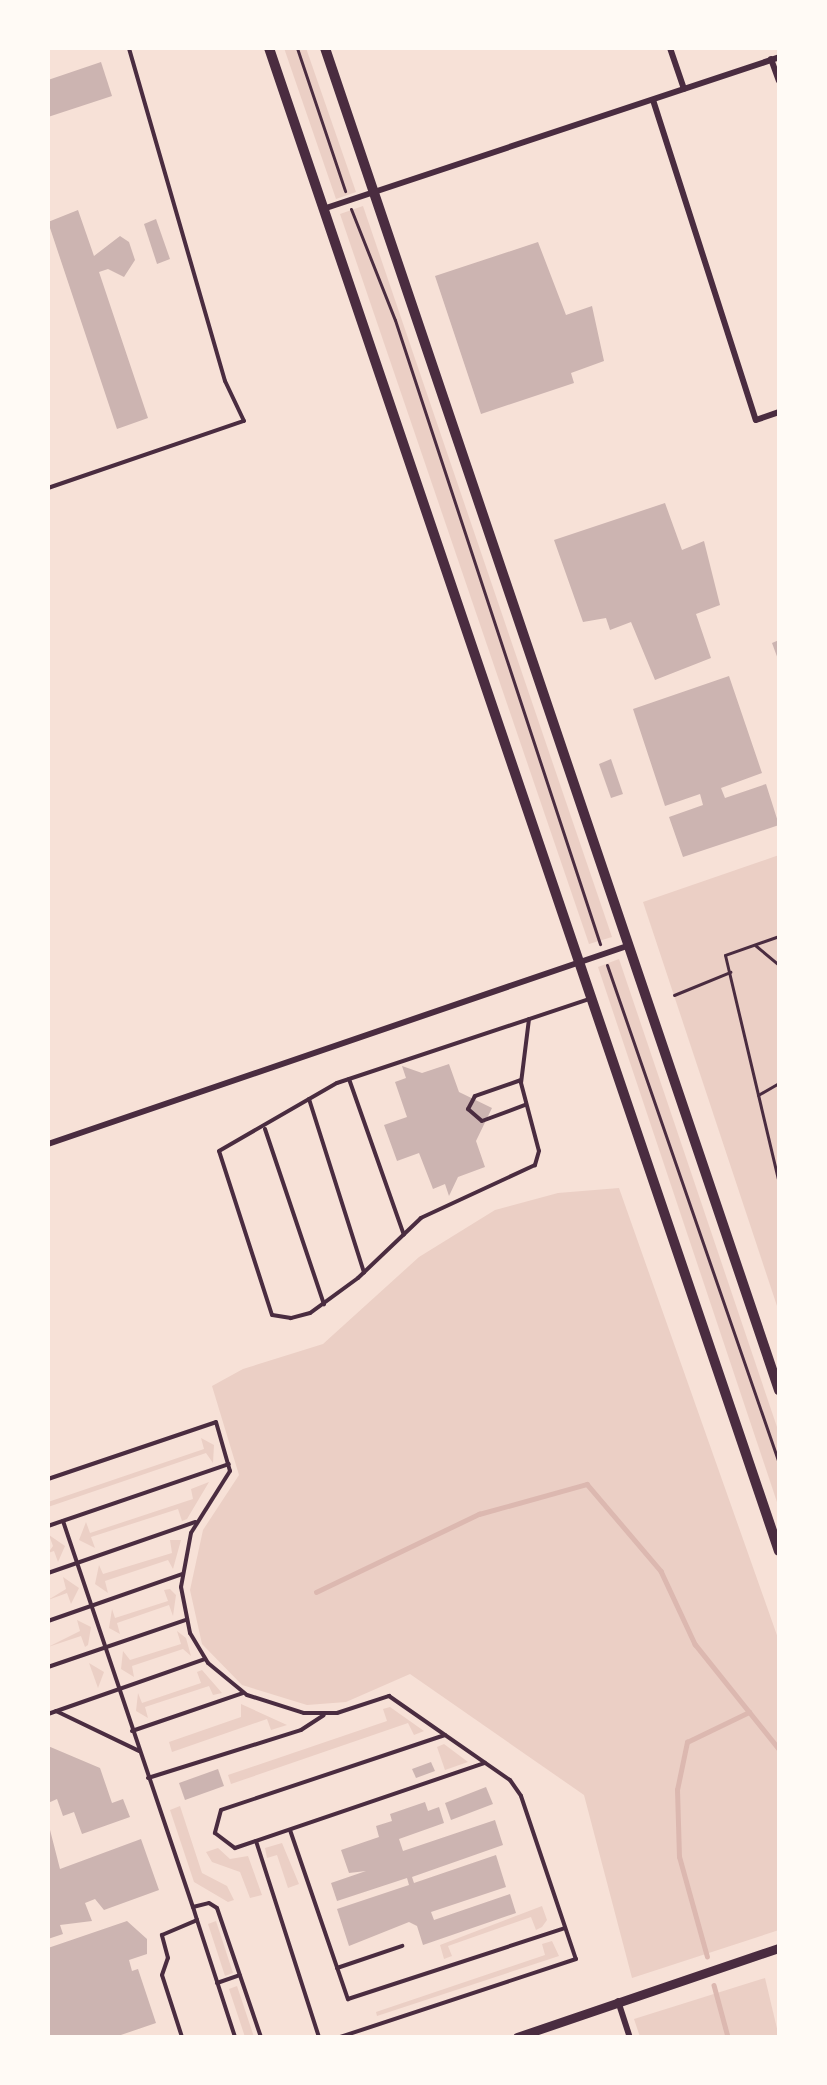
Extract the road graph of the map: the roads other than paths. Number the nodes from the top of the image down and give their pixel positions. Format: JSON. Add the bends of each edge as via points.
{"nodes":[{"id":1,"x":129,"y":48,"type":"edge"},
{"id":2,"x":269,"y":48,"type":"edge"},
{"id":3,"x":325,"y":48,"type":"edge"},
{"id":4,"x":670,"y":48,"type":"edge"},
{"id":5,"x":779,"y":57,"type":"edge"},
{"id":6,"x":771,"y":59,"type":"junction"},
{"id":7,"x":779,"y":81,"type":"edge"},
{"id":8,"x":684,"y":89,"type":"junction"},
{"id":9,"x":653,"y":100,"type":"junction"},
{"id":10,"x":373,"y":192,"type":"junction"},
{"id":11,"x":323,"y":209,"type":"junction"},
{"id":12,"x":779,"y":412,"type":"edge"},
{"id":13,"x":48,"y":488,"type":"edge"},
{"id":14,"x":627,"y":946,"type":"junction"},
{"id":15,"x":579,"y":966,"type":"junction"},
{"id":16,"x":590,"y":999,"type":"junction"},
{"id":17,"x":529,"y":1019,"type":"junction"},
{"id":18,"x":350,"y":1079,"type":"junction"},
{"id":19,"x":521,"y":1080,"type":"junction"},
{"id":20,"x":309,"y":1099,"type":"junction"},
{"id":21,"x":525,"y":1105,"type":"junction"},
{"id":22,"x":265,"y":1129,"type":"junction"},
{"id":23,"x":48,"y":1144,"type":"edge"},
{"id":24,"x":404,"y":1235,"type":"junction"},
{"id":25,"x":364,"y":1272,"type":"junction"},
{"id":26,"x":324,"y":1304,"type":"junction"},
{"id":27,"x":779,"y":1390,"type":"edge"},
{"id":28,"x":229,"y":1464,"type":"junction"},
{"id":29,"x":48,"y":1479,"type":"edge"},
{"id":30,"x":63,"y":1521,"type":"junction"},
{"id":31,"x":196,"y":1522,"type":"junction"},
{"id":32,"x":48,"y":1526,"type":"edge"},
{"id":33,"x":779,"y":1551,"type":"edge"},
{"id":34,"x":77,"y":1562,"type":"junction"},
{"id":35,"x":48,"y":1572,"type":"edge"},
{"id":36,"x":182,"y":1574,"type":"junction"},
{"id":37,"x":91,"y":1606,"type":"junction"},
{"id":38,"x":185,"y":1620,"type":"junction"},
{"id":39,"x":48,"y":1621,"type":"edge"},
{"id":40,"x":105,"y":1648,"type":"junction"},
{"id":41,"x":205,"y":1659,"type":"junction"},
{"id":42,"x":48,"y":1667,"type":"edge"},
{"id":43,"x":118,"y":1689,"type":"junction"},
{"id":44,"x":244,"y":1693,"type":"junction"},
{"id":45,"x":56,"y":1711,"type":"junction"},
{"id":46,"x":48,"y":1714,"type":"edge"},
{"id":47,"x":326,"y":1714,"type":"junction"},
{"id":48,"x":132,"y":1731,"type":"junction"},
{"id":49,"x":446,"y":1735,"type":"junction"},
{"id":50,"x":139,"y":1751,"type":"junction"},
{"id":51,"x":485,"y":1762,"type":"junction"},
{"id":52,"x":148,"y":1778,"type":"junction"},
{"id":53,"x":290,"y":1830,"type":"junction"},
{"id":54,"x":256,"y":1841,"type":"junction"},
{"id":55,"x":193,"y":1907,"type":"junction"},
{"id":56,"x":197,"y":1920,"type":"junction"},
{"id":57,"x":565,"y":1928,"type":"junction"},
{"id":58,"x":402,"y":1946,"type":"dead end"},
{"id":59,"x":779,"y":1948,"type":"edge"},
{"id":60,"x":337,"y":1968,"type":"junction"},
{"id":61,"x":240,"y":1975,"type":"junction"},
{"id":62,"x":217,"y":1983,"type":"junction"},
{"id":63,"x":618,"y":2001,"type":"junction"},
{"id":64,"x":182,"y":2037,"type":"edge"},
{"id":65,"x":234,"y":2037,"type":"edge"},
{"id":66,"x":261,"y":2037,"type":"edge"},
{"id":67,"x":319,"y":2037,"type":"edge"},
{"id":68,"x":340,"y":2037,"type":"edge"},
{"id":69,"x":517,"y":2037,"type":"edge"},
{"id":70,"x":630,"y":2037,"type":"edge"}],
"edges":[{"from":1,"to":13,"type":"lane","via":[[225,381],[244,421]]},
{"from":2,"to":11,"type":"main road"},
{"from":3,"to":10,"type":"main road"},
{"from":4,"to":8,"type":"street"},
{"from":5,"to":6,"type":"street"},
{"from":6,"to":7,"type":"street"},
{"from":6,"to":8,"type":"street"},
{"from":8,"to":9,"type":"street"},
{"from":9,"to":10,"type":"street"},
{"from":9,"to":12,"type":"street","via":[[756,420]]},
{"from":10,"to":11,"type":"street"},
{"from":10,"to":14,"type":"main road"},
{"from":11,"to":15,"type":"main road"},
{"from":14,"to":15,"type":"street"},
{"from":14,"to":27,"type":"main road"},
{"from":15,"to":16,"type":"main road"},
{"from":15,"to":23,"type":"street"},
{"from":16,"to":17,"type":"lane"},
{"from":16,"to":33,"type":"main road"},
{"from":17,"to":18,"type":"lane"},
{"from":17,"to":19,"type":"lane"},
{"from":18,"to":20,"type":"lane"},
{"from":18,"to":24,"type":"lane"},
{"from":19,"to":21,"type":"lane"},
{"from":19,"to":21,"type":"lane","via":[[475,1096],[468,1108],[482,1121]]},
{"from":20,"to":22,"type":"lane"},
{"from":20,"to":25,"type":"lane"},
{"from":21,"to":24,"type":"lane","via":[[538,1151],[535,1165],[441,1205]]},
{"from":22,"to":26,"type":"lane"},
{"from":22,"to":26,"type":"lane","via":[[219,1151],[270,1311],[291,1318]]},
{"from":24,"to":25,"type":"lane"},
{"from":25,"to":26,"type":"lane"},
{"from":28,"to":29,"type":"lane","via":[[216,1422]]},
{"from":28,"to":30,"type":"lane"},
{"from":28,"to":31,"type":"lane","via":[[230,1471]]},
{"from":30,"to":32,"type":"lane"},
{"from":30,"to":34,"type":"lane"},
{"from":31,"to":34,"type":"lane"},
{"from":31,"to":36,"type":"lane"},
{"from":34,"to":35,"type":"lane"},
{"from":34,"to":37,"type":"lane"},
{"from":36,"to":37,"type":"lane"},
{"from":36,"to":38,"type":"lane"},
{"from":37,"to":39,"type":"lane"},
{"from":37,"to":40,"type":"lane"},
{"from":38,"to":40,"type":"lane"},
{"from":38,"to":41,"type":"lane"},
{"from":40,"to":42,"type":"lane"},
{"from":40,"to":43,"type":"lane"},
{"from":41,"to":43,"type":"lane"},
{"from":41,"to":44,"type":"lane"},
{"from":43,"to":45,"type":"lane"},
{"from":43,"to":48,"type":"lane"},
{"from":44,"to":47,"type":"lane","via":[[285,1710]]},
{"from":44,"to":48,"type":"lane"},
{"from":45,"to":46,"type":"lane"},
{"from":45,"to":50,"type":"lane"},
{"from":47,"to":49,"type":"lane","via":[[389,1696]]},
{"from":47,"to":52,"type":"lane","via":[[301,1730]]},
{"from":48,"to":50,"type":"lane"},
{"from":49,"to":51,"type":"lane"},
{"from":49,"to":54,"type":"lane","via":[[221,1810],[216,1816],[215,1833],[225,1846]]},
{"from":50,"to":52,"type":"lane"},
{"from":51,"to":53,"type":"lane"},
{"from":51,"to":57,"type":"lane","via":[[521,1796]]},
{"from":52,"to":55,"type":"lane"},
{"from":53,"to":54,"type":"lane"},
{"from":53,"to":60,"type":"lane"},
{"from":54,"to":67,"type":"lane"},
{"from":55,"to":56,"type":"lane"},
{"from":55,"to":61,"type":"lane","via":[[209,1903],[217,1908]]},
{"from":56,"to":62,"type":"lane"},
{"from":56,"to":64,"type":"lane","via":[[162,1935],[168,1958],[163,1977]]},
{"from":57,"to":60,"type":"lane","via":[[348,2000]]},
{"from":57,"to":68,"type":"lane","via":[[576,1959]]},
{"from":58,"to":60,"type":"lane"},
{"from":59,"to":63,"type":"street"},
{"from":61,"to":62,"type":"lane"},
{"from":61,"to":66,"type":"lane"},
{"from":62,"to":65,"type":"lane"},
{"from":63,"to":69,"type":"street"},
{"from":63,"to":70,"type":"street"}]}
